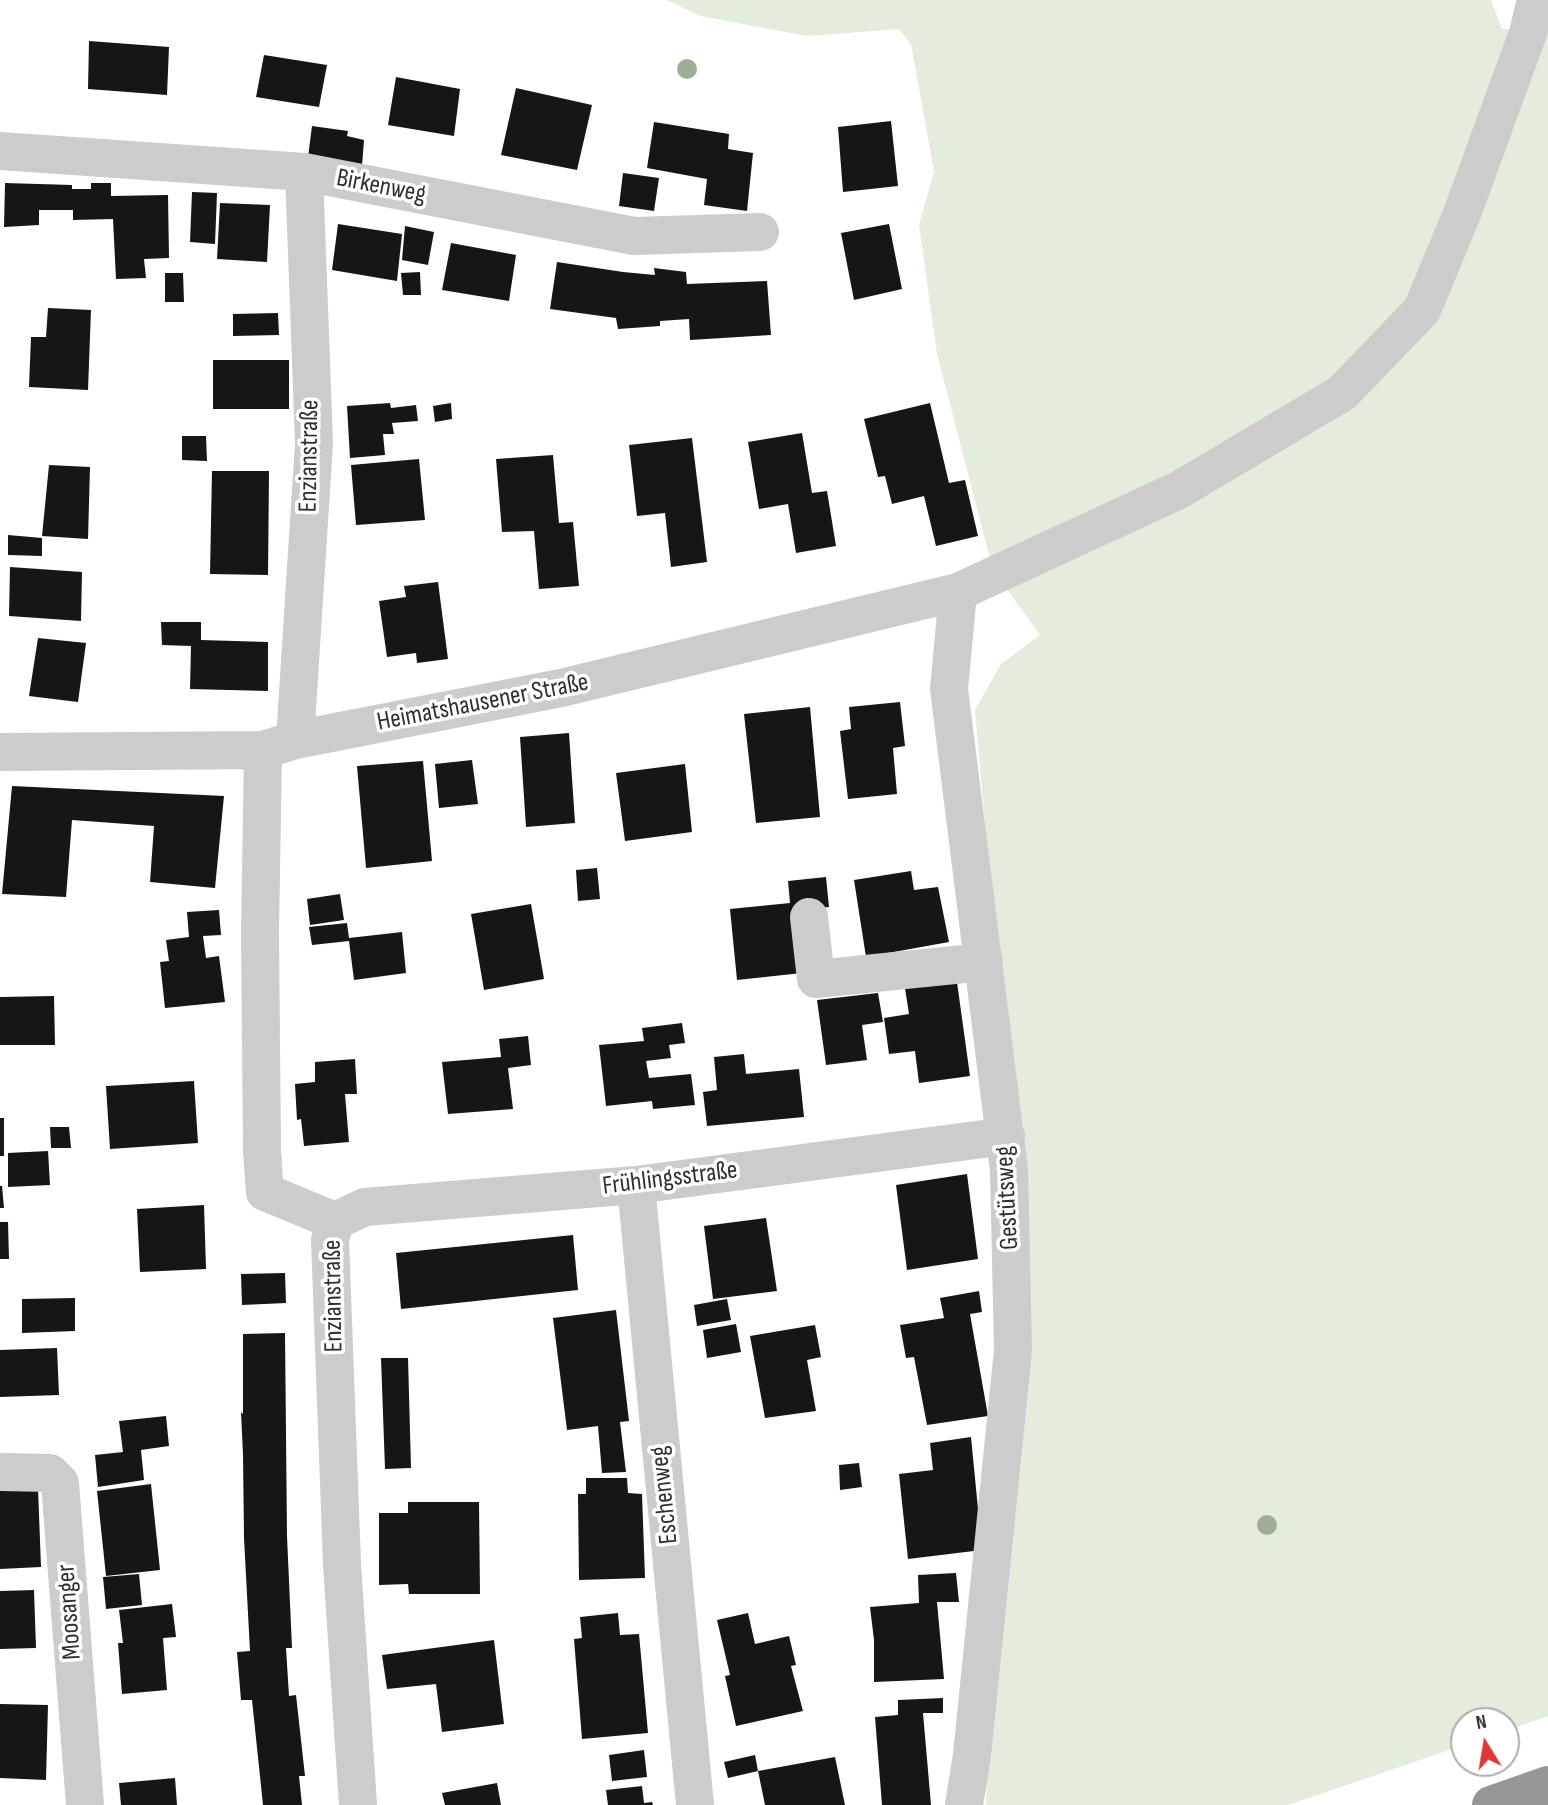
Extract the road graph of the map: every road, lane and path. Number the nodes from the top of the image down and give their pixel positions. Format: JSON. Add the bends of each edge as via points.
{"nodes":[{"id":1,"x":1537,"y":19,"type":"edge"},
{"id":2,"x":0,"y":151,"type":"edge"},
{"id":3,"x":304,"y":172,"type":"junction"},
{"id":4,"x":760,"y":232,"type":"dead end"},
{"id":5,"x":958,"y":592,"type":"junction"},
{"id":6,"x":279,"y":745,"type":"junction"},
{"id":7,"x":0,"y":751,"type":"edge"},
{"id":8,"x":809,"y":917,"type":"dead end"},
{"id":9,"x":984,"y":962,"type":"junction"},
{"id":10,"x":1006,"y":1136,"type":"junction"},
{"id":11,"x":636,"y":1185,"type":"junction"},
{"id":12,"x":335,"y":1221,"type":"junction"},
{"id":13,"x":0,"y":1472,"type":"edge"},
{"id":14,"x":1548,"y":1785,"type":"edge"},
{"id":15,"x":85,"y":1805,"type":"edge"},
{"id":16,"x":358,"y":1805,"type":"edge"},
{"id":17,"x":695,"y":1805,"type":"edge"},
{"id":18,"x":964,"y":1805,"type":"edge"},
{"id":19,"x":1491,"y":1805,"type":"edge"}],
"edges":[{"from":1,"to":5,"type":"street","name":"Heimatshausener Straße","via":[[1422,310],[1342,393],[1179,490]]},
{"from":2,"to":3,"type":"street","name":"Birkenweg"},
{"from":3,"to":4,"type":"street","name":"Birkenweg","via":[[634,236]]},
{"from":3,"to":6,"type":"street","name":"Enzianstraße","via":[[314,443]]},
{"from":5,"to":6,"type":"street","name":"Heimatshausener Straße","via":[[561,688]]},
{"from":5,"to":9,"type":"street","name":"Gestütsweg","via":[[949,690]]},
{"from":6,"to":7,"type":"street","name":"Heimatshausener Straße"},
{"from":6,"to":12,"type":"street","name":"Enzianstraße","via":[[260,932],[265,1192]]},
{"from":8,"to":9,"type":"street","via":[[816,979]]},
{"from":9,"to":10,"type":"street","name":"Gestütsweg"},
{"from":10,"to":11,"type":"street","name":"Frühlingsstraße"},
{"from":10,"to":18,"type":"street","name":"Gestütsweg","via":[[1013,1350]]},
{"from":11,"to":12,"type":"street","name":"Frühlingsstraße","via":[[365,1207]]},
{"from":11,"to":17,"type":"street","name":"Eschenweg"},
{"from":12,"to":16,"type":"street","name":"Enzianstraße","via":[[330,1240],[342,1564]]},
{"from":13,"to":15,"type":"street","name":"Moosanger","via":[[50,1473],[60,1483]]},
{"from":14,"to":19,"type":"highway"}]}
